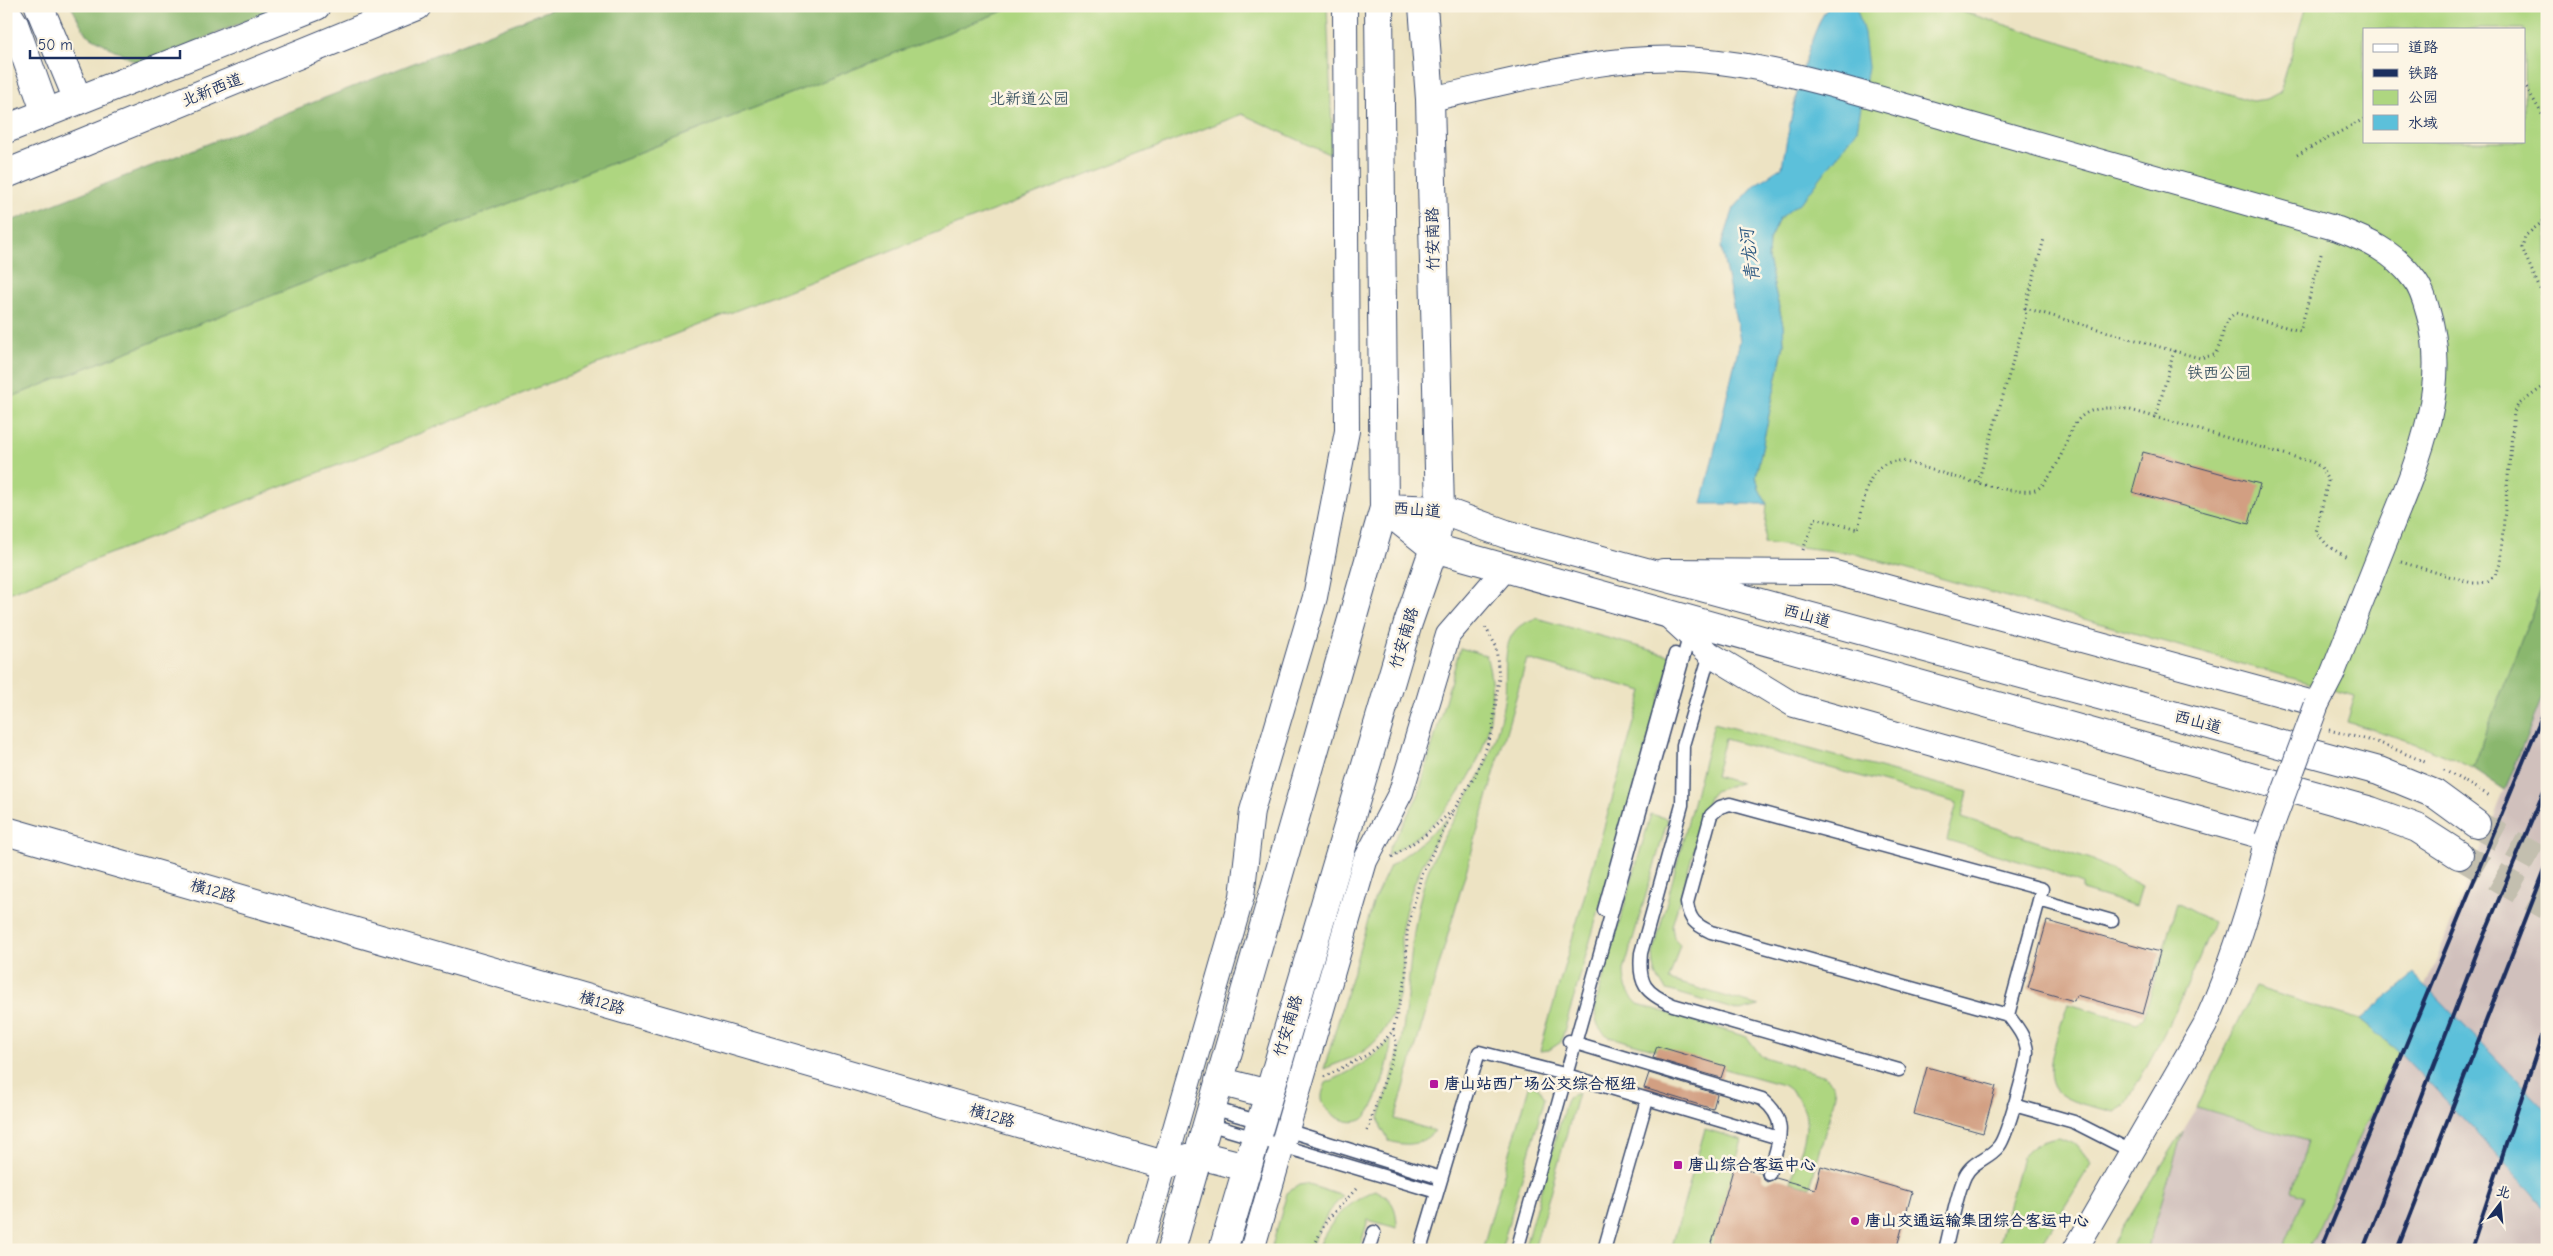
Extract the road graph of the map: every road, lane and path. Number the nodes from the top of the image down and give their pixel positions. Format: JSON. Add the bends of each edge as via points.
{"nodes":[{"id":1,"x":39,"y":6,"type":"edge"},
{"id":2,"x":316,"y":6,"type":"edge"},
{"id":3,"x":417,"y":6,"type":"edge"},
{"id":4,"x":1346,"y":6,"type":"edge"},
{"id":5,"x":1379,"y":6,"type":"edge"},
{"id":6,"x":1423,"y":6,"type":"edge"},
{"id":7,"x":6,"y":11,"type":"edge"},
{"id":8,"x":2526,"y":86,"type":"edge"},
{"id":9,"x":1430,"y":99,"type":"junction"},
{"id":10,"x":78,"y":100,"type":"junction"},
{"id":11,"x":46,"y":113,"type":"junction"},
{"id":12,"x":2363,"y":120,"type":"edge"},
{"id":13,"x":2547,"y":123,"type":"edge"},
{"id":14,"x":6,"y":128,"type":"edge"},
{"id":15,"x":2297,"y":155,"type":"dead end"},
{"id":16,"x":6,"y":174,"type":"edge"},
{"id":17,"x":2547,"y":218,"type":"edge"},
{"id":18,"x":2044,"y":239,"type":"dead end"},
{"id":19,"x":2322,"y":251,"type":"dead end"},
{"id":20,"x":2547,"y":305,"type":"edge"},
{"id":21,"x":2025,"y":308,"type":"junction"},
{"id":22,"x":2174,"y":351,"type":"junction"},
{"id":23,"x":2547,"y":384,"type":"edge"},
{"id":24,"x":2156,"y":417,"type":"junction"},
{"id":25,"x":1978,"y":482,"type":"junction"},
{"id":26,"x":1384,"y":508,"type":"junction"},
{"id":27,"x":1440,"y":510,"type":"junction"},
{"id":28,"x":1434,"y":548,"type":"junction"},
{"id":29,"x":1803,"y":550,"type":"dead end"},
{"id":30,"x":2347,"y":557,"type":"dead end"},
{"id":31,"x":2401,"y":562,"type":"dead end"},
{"id":32,"x":1505,"y":569,"type":"junction"},
{"id":33,"x":1639,"y":571,"type":"junction"},
{"id":34,"x":1664,"y":612,"type":"junction"},
{"id":35,"x":1483,"y":624,"type":"dead end"},
{"id":36,"x":1682,"y":646,"type":"junction"},
{"id":37,"x":1710,"y":654,"type":"junction"},
{"id":38,"x":2317,"y":704,"type":"junction"},
{"id":39,"x":1453,"y":811,"type":"junction"},
{"id":40,"x":2476,"y":824,"type":"tunnel mouth"},
{"id":41,"x":6,"y":831,"type":"edge"},
{"id":42,"x":2267,"y":838,"type":"junction"},
{"id":43,"x":2459,"y":855,"type":"tunnel mouth"},
{"id":44,"x":1387,"y":860,"type":"dead end"},
{"id":45,"x":2039,"y":900,"type":"junction"},
{"id":46,"x":2112,"y":921,"type":"dead end"},
{"id":47,"x":2008,"y":1015,"type":"junction"},
{"id":48,"x":1393,"y":1031,"type":"junction"},
{"id":49,"x":1572,"y":1042,"type":"junction"},
{"id":50,"x":1899,"y":1070,"type":"dead end"},
{"id":51,"x":1564,"y":1074,"type":"junction"},
{"id":52,"x":1219,"y":1081,"type":"junction"},
{"id":53,"x":1316,"y":1081,"type":"dead end"},
{"id":54,"x":1268,"y":1094,"type":"junction"},
{"id":55,"x":1647,"y":1100,"type":"junction"},
{"id":56,"x":2014,"y":1105,"type":"junction"},
{"id":57,"x":1210,"y":1116,"type":"junction"},
{"id":58,"x":1257,"y":1130,"type":"junction"},
{"id":59,"x":1367,"y":1131,"type":"dead end"},
{"id":60,"x":1284,"y":1138,"type":"junction"},
{"id":61,"x":1779,"y":1138,"type":"junction"},
{"id":62,"x":2133,"y":1152,"type":"junction"},
{"id":63,"x":1199,"y":1155,"type":"junction"},
{"id":64,"x":1164,"y":1165,"type":"junction"},
{"id":65,"x":1246,"y":1167,"type":"junction"},
{"id":66,"x":1769,"y":1174,"type":"dead end"},
{"id":67,"x":1441,"y":1178,"type":"junction"},
{"id":68,"x":1356,"y":1189,"type":"dead end"},
{"id":69,"x":1437,"y":1192,"type":"junction"},
{"id":70,"x":1374,"y":1232,"type":"dead end"},
{"id":71,"x":1140,"y":1250,"type":"edge"},
{"id":72,"x":1171,"y":1250,"type":"edge"},
{"id":73,"x":1223,"y":1250,"type":"edge"},
{"id":74,"x":1252,"y":1250,"type":"edge"},
{"id":75,"x":1312,"y":1250,"type":"edge"},
{"id":76,"x":1368,"y":1250,"type":"edge"},
{"id":77,"x":1420,"y":1250,"type":"edge"},
{"id":78,"x":1509,"y":1250,"type":"edge"},
{"id":79,"x":1517,"y":1250,"type":"edge"},
{"id":80,"x":1604,"y":1250,"type":"edge"},
{"id":81,"x":1945,"y":1250,"type":"edge"},
{"id":82,"x":2075,"y":1250,"type":"edge"}],
"edges":[{"from":1,"to":10,"type":"main road"},
{"from":2,"to":10,"type":"main road"},
{"from":3,"to":16,"type":"main road","name":"北新西道"},
{"from":4,"to":64,"type":"street","via":[[1347,431],[1316,597],[1252,811],[1242,896]]},
{"from":5,"to":26,"type":"main road"},
{"from":6,"to":9,"type":"main road","name":"竹安南路"},
{"from":7,"to":11,"type":"main road","via":[[14,24]]},
{"from":8,"to":13,"type":"path"},
{"from":9,"to":27,"type":"main road","name":"竹安南路"},
{"from":9,"to":38,"type":"street","via":[[1594,64],[1641,60],[1684,59],[1783,74],[2338,229],[2385,251],[2414,279],[2424,299],[2434,343],[2432,404],[2414,468],[2332,675]]},
{"from":10,"to":11,"type":"main road"},
{"from":11,"to":14,"type":"main road"},
{"from":12,"to":15,"type":"path"},
{"from":17,"to":20,"type":"path","via":[[2525,236],[2522,248]]},
{"from":18,"to":21,"type":"path"},
{"from":19,"to":22,"type":"path","via":[[2300,331],[2236,313],[2226,322],[2214,355],[2200,358]]},
{"from":21,"to":22,"type":"path"},
{"from":21,"to":25,"type":"path","via":[[2026,316]]},
{"from":22,"to":24,"type":"path"},
{"from":23,"to":31,"type":"path","via":[[2518,405],[2514,412],[2500,564],[2494,578],[2482,584]]},
{"from":24,"to":25,"type":"path","via":[[2111,407],[2093,411],[2078,419],[2070,429],[2060,460],[2035,490],[2011,492]]},
{"from":24,"to":30,"type":"path","via":[[2321,467],[2328,481],[2316,532],[2329,547]]},
{"from":25,"to":29,"type":"path","via":[[1902,461],[1884,463],[1871,478],[1858,529],[1815,518]]},
{"from":26,"to":27,"type":"main road","name":"西山道"},
{"from":26,"to":28,"type":"main road","name":"西山道"},
{"from":26,"to":52,"type":"main road"},
{"from":27,"to":28,"type":"main road","name":"竹安南路"},
{"from":27,"to":33,"type":"main road","name":"西山道","via":[[1506,534]]},
{"from":28,"to":32,"type":"main road","name":"西山道"},
{"from":28,"to":54,"type":"main road","name":"竹安南路","via":[[1408,623]]},
{"from":32,"to":34,"type":"main road","name":"西山道"},
{"from":32,"to":60,"type":"street","via":[[1448,635],[1402,792],[1365,861]]},
{"from":33,"to":38,"type":"street","via":[[1832,572]]},
{"from":33,"to":40,"type":"main road","name":"西山道","via":[[2379,771],[2435,794]]},
{"from":34,"to":36,"type":"street"},
{"from":34,"to":43,"type":"main road","name":"西山道","via":[[2371,811],[2417,828]]},
{"from":35,"to":39,"type":"path","via":[[1496,646],[1497,706],[1484,758]]},
{"from":36,"to":37,"type":"street"},
{"from":36,"to":49,"type":"lane"},
{"from":36,"to":49,"type":"lane"},
{"from":37,"to":42,"type":"street","via":[[1794,705]]},
{"from":37,"to":50,"type":"lane","via":[[1683,745],[1682,805],[1641,953],[1639,973],[1644,987],[1656,998],[1673,1005]]},
{"from":38,"to":42,"type":"street","bridge":true},
{"from":39,"to":44,"type":"path","via":[[1425,835]]},
{"from":39,"to":48,"type":"path","via":[[1421,876],[1412,906],[1407,932],[1405,984]]},
{"from":41,"to":64,"type":"main road","name":"横12路"},
{"from":42,"to":62,"type":"street","via":[[2257,881],[2222,988],[2193,1048]]},
{"from":45,"to":46,"type":"lane"},
{"from":45,"to":47,"type":"lane"},
{"from":45,"to":47,"type":"lane","via":[[2042,889],[1730,804],[1711,815],[1686,904],[1688,915],[1697,925],[1711,932]]},
{"from":47,"to":56,"type":"lane","via":[[2023,1034],[2027,1052]]},
{"from":48,"to":53,"type":"path","via":[[1367,1055]]},
{"from":48,"to":59,"type":"path","via":[[1395,1050]]},
{"from":49,"to":51,"type":"lane"},
{"from":49,"to":61,"type":"lane","via":[[1762,1099],[1774,1109],[1780,1122]]},
{"from":51,"to":55,"type":"lane"},
{"from":51,"to":67,"type":"lane","via":[[1479,1052]]},
{"from":51,"to":78,"type":"lane"},
{"from":51,"to":79,"type":"lane"},
{"from":52,"to":54,"type":"main road"},
{"from":52,"to":57,"type":"main road"},
{"from":54,"to":58,"type":"main road","name":"竹安南路"},
{"from":55,"to":61,"type":"lane"},
{"from":55,"to":80,"type":"lane"},
{"from":56,"to":62,"type":"lane","via":[[2074,1122]]},
{"from":56,"to":81,"type":"lane","via":[[2005,1137],[1998,1148],[1975,1162],[1965,1176]]},
{"from":57,"to":58,"type":"lane"},
{"from":57,"to":63,"type":"main road"},
{"from":58,"to":60,"type":"lane"},
{"from":58,"to":65,"type":"main road","name":"竹安南路"},
{"from":60,"to":67,"type":"lane"},
{"from":60,"to":69,"type":"lane"},
{"from":60,"to":74,"type":"street"},
{"from":61,"to":66,"type":"lane"},
{"from":62,"to":82,"type":"street"},
{"from":63,"to":64,"type":"main road"},
{"from":63,"to":65,"type":"main road"},
{"from":63,"to":72,"type":"main road"},
{"from":64,"to":71,"type":"street"},
{"from":65,"to":73,"type":"main road","name":"竹安南路"},
{"from":67,"to":69,"type":"lane"},
{"from":68,"to":75,"type":"path","via":[[1326,1222]]},
{"from":69,"to":77,"type":"lane"},
{"from":70,"to":76,"type":"lane"}]}
